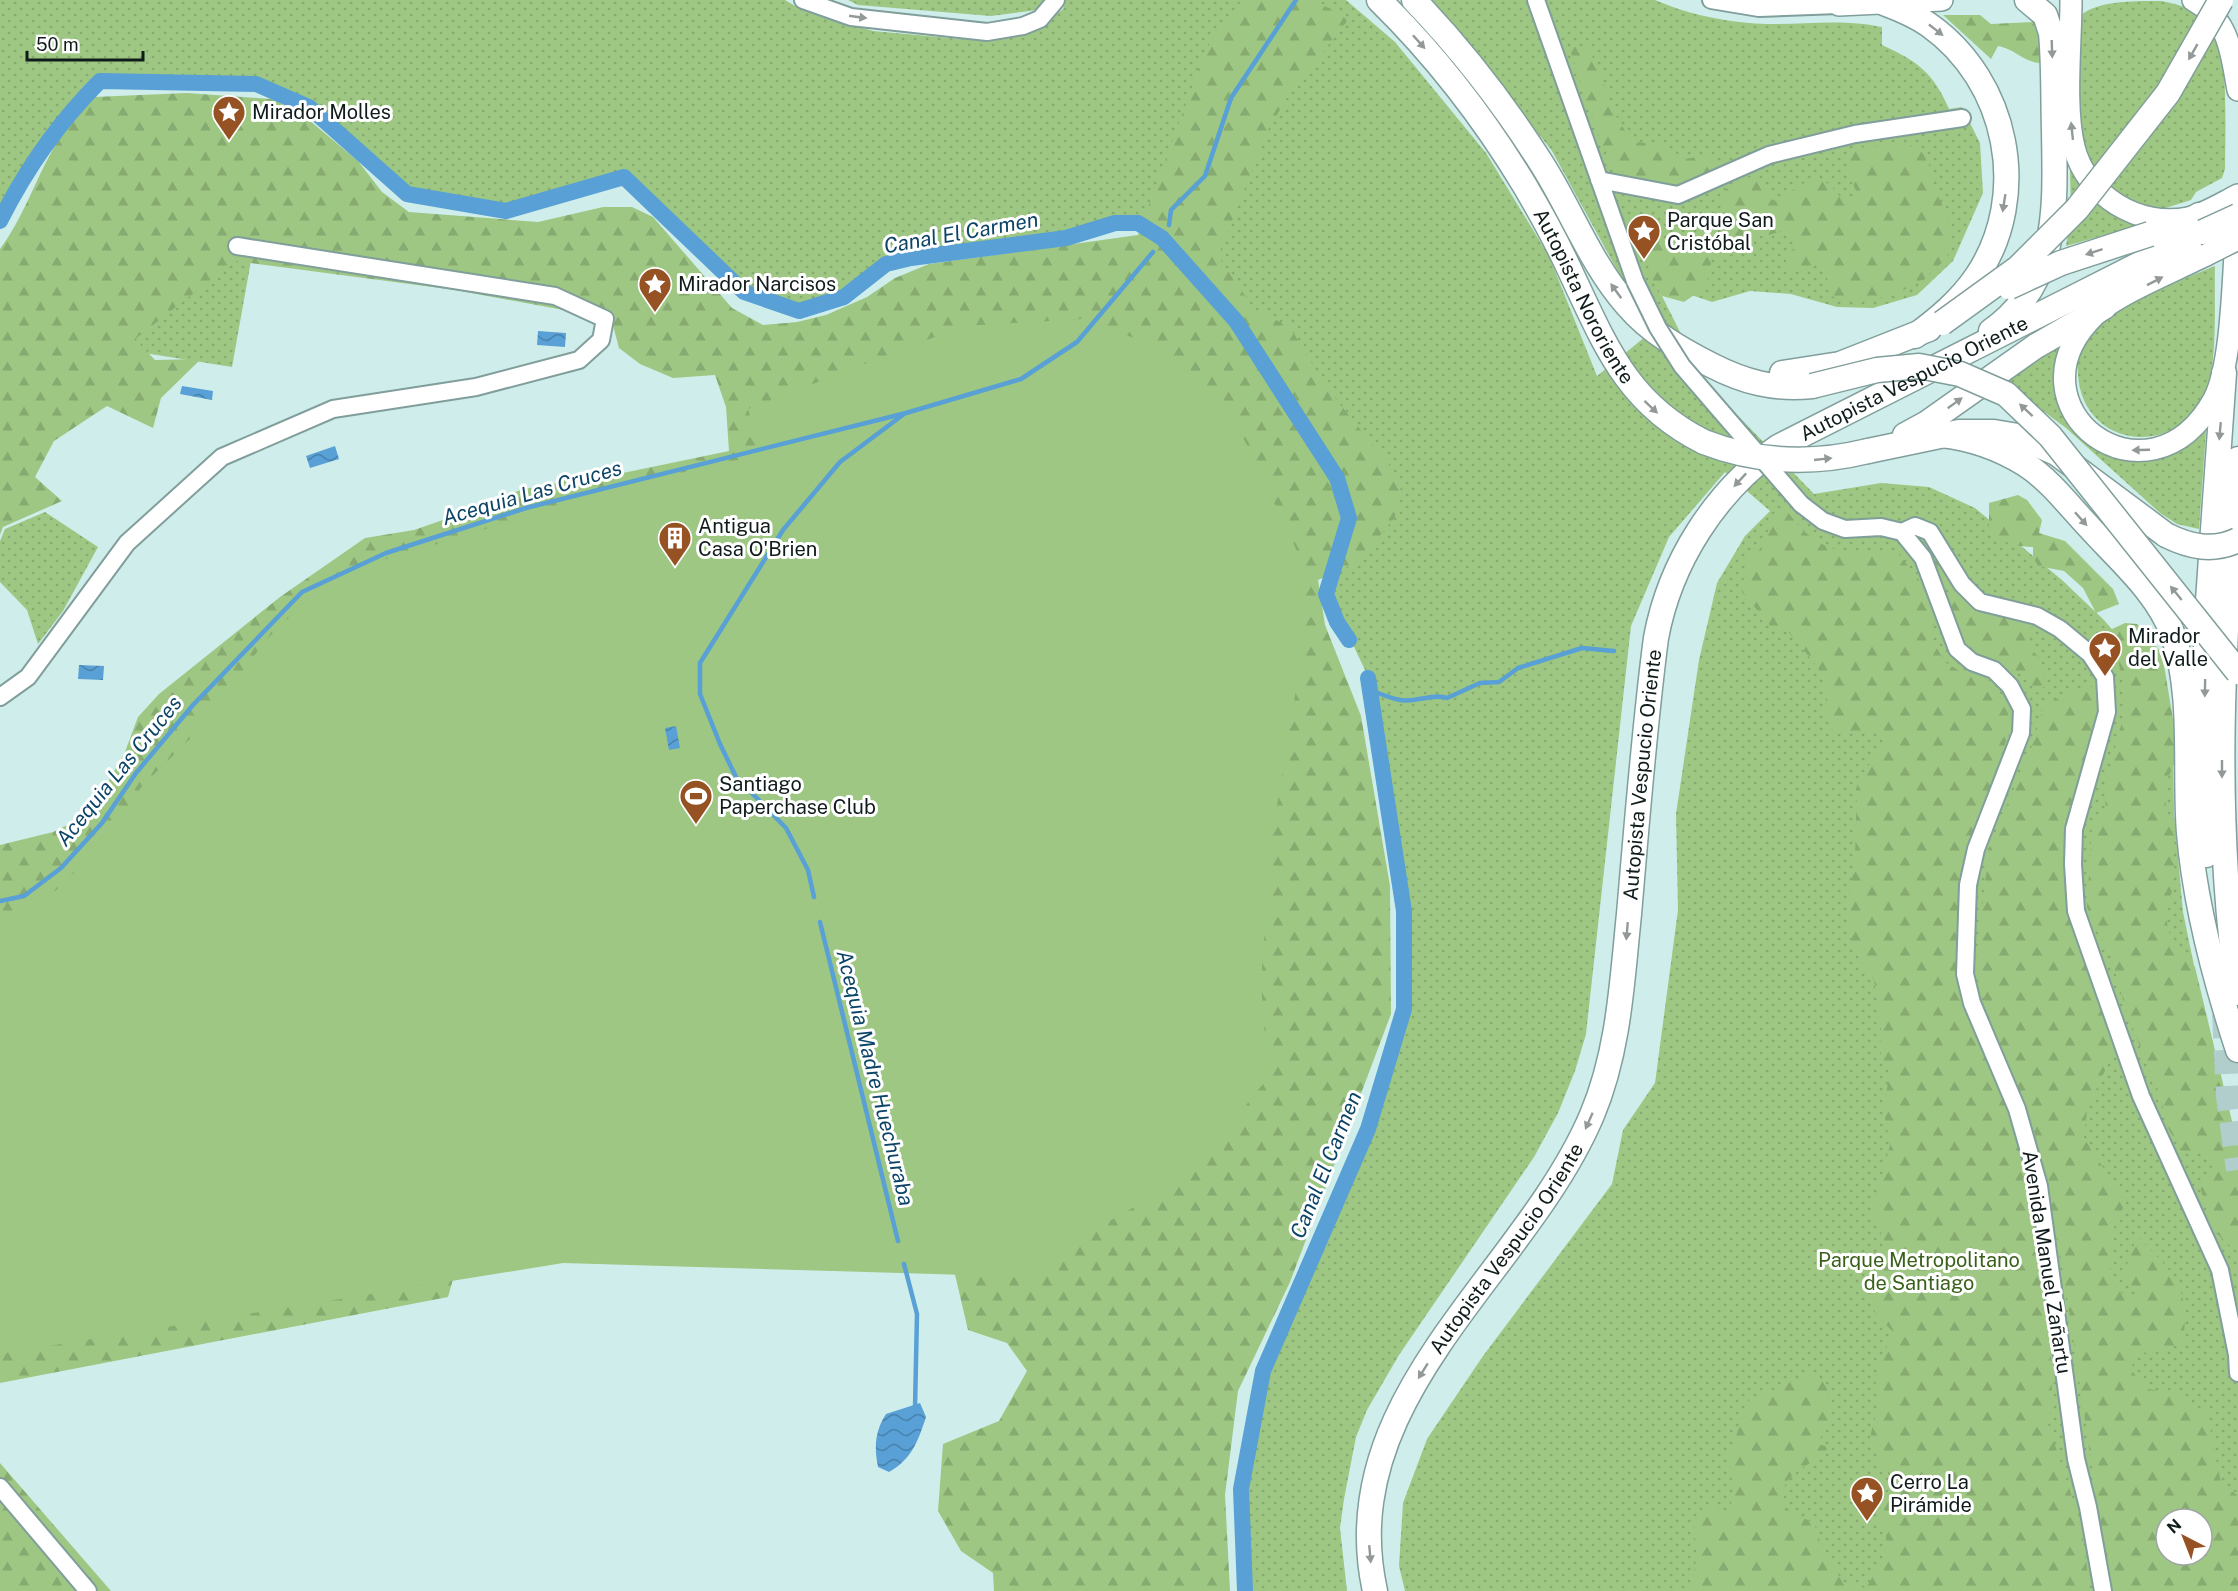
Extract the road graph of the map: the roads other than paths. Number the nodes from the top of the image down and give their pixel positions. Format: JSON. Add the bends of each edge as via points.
{"nodes":[{"id":1,"x":803,"y":0,"type":"edge"},
{"id":2,"x":1056,"y":0,"type":"edge"},
{"id":3,"x":1379,"y":0,"type":"edge"},
{"id":4,"x":1414,"y":0,"type":"edge"},
{"id":5,"x":1536,"y":0,"type":"edge"},
{"id":6,"x":1711,"y":0,"type":"edge"},
{"id":7,"x":1942,"y":0,"type":"edge"},
{"id":8,"x":2027,"y":0,"type":"edge"},
{"id":9,"x":2071,"y":0,"type":"edge"},
{"id":10,"x":2193,"y":0,"type":"edge"},
{"id":11,"x":2221,"y":0,"type":"edge"},
{"id":12,"x":1836,"y":3,"type":"edge"},
{"id":13,"x":1884,"y":3,"type":"junction"},
{"id":14,"x":2238,"y":90,"type":"edge"},
{"id":15,"x":1962,"y":118,"type":"dead end"},
{"id":16,"x":1599,"y":180,"type":"junction"},
{"id":17,"x":2238,"y":195,"type":"edge"},
{"id":18,"x":2238,"y":213,"type":"edge"},
{"id":19,"x":2201,"y":226,"type":"junction"},
{"id":20,"x":2238,"y":239,"type":"edge"},
{"id":21,"x":237,"y":246,"type":"dead end"},
{"id":22,"x":2104,"y":307,"type":"junction"},
{"id":23,"x":1928,"y":330,"type":"junction"},
{"id":24,"x":1953,"y":358,"type":"junction"},
{"id":25,"x":1711,"y":365,"type":"junction"},
{"id":26,"x":2224,"y":373,"type":"junction"},
{"id":27,"x":1941,"y":435,"type":"junction"},
{"id":28,"x":1868,"y":451,"type":"junction"},
{"id":29,"x":2238,"y":459,"type":"edge"},
{"id":30,"x":1902,"y":532,"type":"junction"},
{"id":31,"x":2238,"y":540,"type":"edge"},
{"id":32,"x":2238,"y":672,"type":"edge"},
{"id":33,"x":0,"y":697,"type":"edge"},
{"id":34,"x":2215,"y":967,"type":"junction"},
{"id":35,"x":2238,"y":993,"type":"tunnel mouth"},
{"id":36,"x":2238,"y":1050,"type":"edge"},
{"id":37,"x":2238,"y":1373,"type":"edge"},
{"id":38,"x":1,"y":1489,"type":"edge"},
{"id":39,"x":88,"y":1591,"type":"edge"},
{"id":40,"x":1375,"y":1591,"type":"edge"},
{"id":41,"x":2103,"y":1591,"type":"edge"}],
"edges":[{"from":1,"to":2,"type":"street","one_way":true,"via":[[851,17],[987,32],[1040,19]]},
{"from":3,"to":28,"type":"highway","name":"Autopista Nororiente","one_way":true,"bridge":true,"via":[[1474,108],[1514,167],[1619,370],[1659,414],[1704,442],[1749,456],[1789,461]]},
{"from":25,"to":4,"type":"highway","name":"Autopista Nororiente","one_way":true,"via":[[1663,338],[1627,306],[1513,120],[1466,58]]},
{"from":5,"to":16,"type":"street"},
{"from":6,"to":12,"type":"street","via":[[1759,8]]},
{"from":7,"to":13,"type":"main road"},
{"from":8,"to":24,"type":"highway","one_way":true,"via":[[2045,15],[2052,33],[2055,214],[2051,236],[2037,277],[2016,308],[2000,325]]},
{"from":19,"to":9,"type":"main road","one_way":true,"via":[[2128,211],[2103,194],[2086,173],[2072,135]]},
{"from":10,"to":14,"type":"main road","via":[[2216,18],[2228,34]]},
{"from":11,"to":23,"type":"highway","one_way":true,"bridge":true,"via":[[2168,93],[2070,217],[2018,268]]},
{"from":12,"to":13,"type":"main road"},
{"from":13,"to":23,"type":"highway","one_way":true,"via":[[1929,25],[1972,67],[1992,102],[2006,160],[2001,220],[1987,258],[1952,306]]},
{"from":15,"to":16,"type":"street","via":[[1855,134],[1769,154],[1678,195]]},
{"from":16,"to":30,"type":"street","bridge":true,"via":[[1635,281],[1682,366],[1801,504],[1822,521],[1845,529],[1881,527]]},
{"from":17,"to":19,"type":"main road"},
{"from":18,"to":19,"type":"highway","name":"Autopista Vespucio Oriente","bridge":true},
{"from":18,"to":26,"type":"main road"},
{"from":19,"to":20,"type":"main road","bridge":true},
{"from":22,"to":19,"type":"main road","one_way":true},
{"from":19,"to":23,"type":"highway","one_way":true,"bridge":true,"via":[[2150,234],[2045,269]]},
{"from":19,"to":24,"type":"highway","name":"Autopista Vespucio Oriente","via":[[2074,298]]},
{"from":21,"to":33,"type":"street","via":[[555,296],[605,319],[601,340],[579,360],[476,387],[333,410],[222,457],[127,543],[28,677]]},
{"from":26,"to":22,"type":"main road","one_way":true,"via":[[2206,411],[2170,443],[2137,451],[2103,442],[2076,417],[2064,381],[2072,346]]},
{"from":28,"to":22,"type":"highway","one_way":true,"via":[[1927,423],[2009,364]]},
{"from":23,"to":25,"type":"highway","via":[[1859,358],[1805,371],[1763,373]]},
{"from":24,"to":40,"type":"highway","name":"Autopista Vespucio Oriente","one_way":true,"via":[[1809,430],[1766,456],[1706,518],[1676,573],[1656,638],[1620,1003],[1604,1082],[1585,1131],[1564,1166],[1426,1365],[1396,1418],[1377,1468],[1371,1502],[1369,1549]]},
{"from":32,"to":25,"type":"highway","one_way":true,"bridge":true,"via":[[2050,436],[2006,394],[1960,374],[1919,366],[1785,388],[1756,384]]},
{"from":26,"to":34,"type":"highway","one_way":true,"via":[[2208,591],[2205,725],[2206,867]]},
{"from":27,"to":28,"type":"highway"},
{"from":27,"to":31,"type":"highway","bridge":true,"via":[[2007,433],[2045,447],[2166,535],[2205,548]]},
{"from":27,"to":34,"type":"highway","one_way":true,"via":[[1962,437],[2000,450],[2041,477],[2142,585],[2160,610],[2172,634],[2184,694],[2189,836],[2201,915]]},
{"from":29,"to":35,"type":"highway","one_way":true,"via":[[2225,624],[2221,817]]},
{"from":30,"to":37,"type":"street","via":[[1915,526],[1930,532],[1962,584],[1980,602],[2037,616],[2061,629],[2105,677],[2107,712],[2074,829],[2076,911],[2141,1096],[2220,1270]]},
{"from":30,"to":41,"type":"street","name":"Avenida Manuel Zañartu","via":[[1923,558],[1957,649],[1972,662],[1994,670],[2010,686],[2022,709],[2021,733],[1976,849],[1968,885],[1965,974],[1972,1003],[2017,1109],[2039,1186],[2076,1460]]},
{"from":34,"to":36,"type":"highway"},
{"from":38,"to":39,"type":"street"}]}
